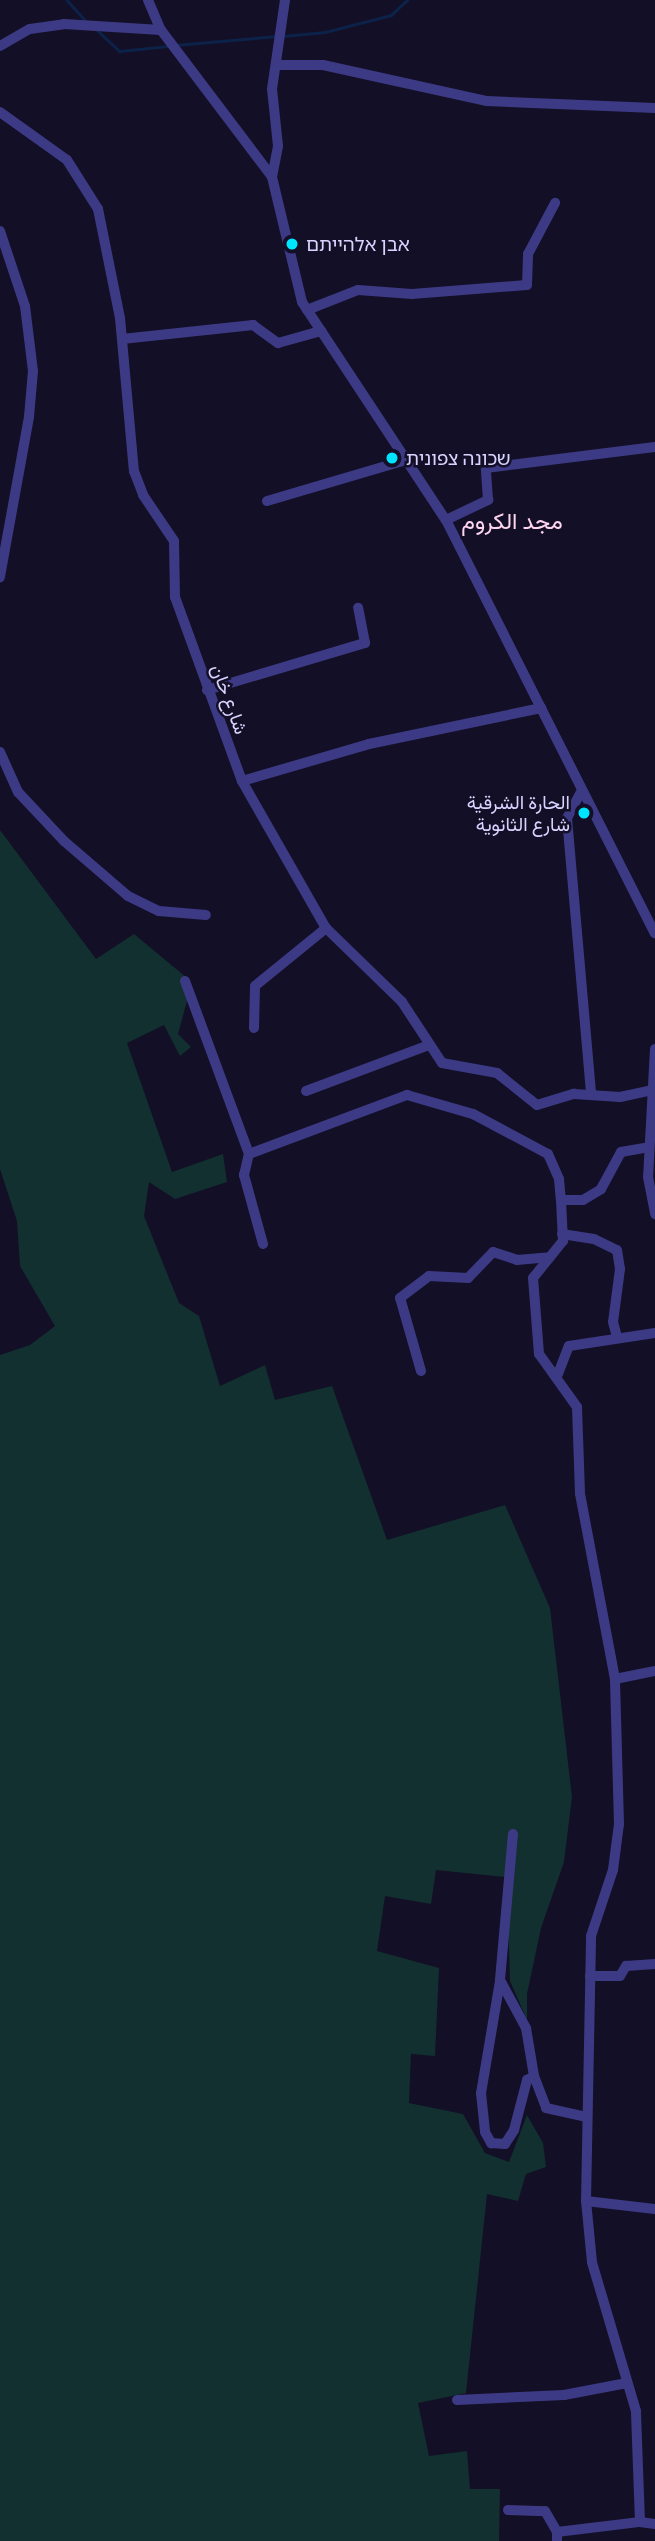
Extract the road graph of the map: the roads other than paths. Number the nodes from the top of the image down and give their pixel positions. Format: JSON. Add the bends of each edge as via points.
{"nodes":[{"id":1,"x":148,"y":0,"type":"edge"},
{"id":2,"x":285,"y":0,"type":"edge"},
{"id":3,"x":161,"y":30,"type":"junction"},
{"id":4,"x":0,"y":46,"type":"edge"},
{"id":5,"x":278,"y":65,"type":"junction"},
{"id":6,"x":655,"y":108,"type":"edge"},
{"id":7,"x":0,"y":112,"type":"edge"},
{"id":8,"x":272,"y":177,"type":"junction"},
{"id":9,"x":555,"y":203,"type":"dead end"},
{"id":10,"x":0,"y":231,"type":"edge"},
{"id":11,"x":307,"y":310,"type":"junction"},
{"id":12,"x":321,"y":331,"type":"junction"},
{"id":13,"x":122,"y":339,"type":"junction"},
{"id":14,"x":655,"y":447,"type":"edge"},
{"id":15,"x":406,"y":460,"type":"junction"},
{"id":16,"x":267,"y":501,"type":"dead end"},
{"id":17,"x":446,"y":520,"type":"junction"},
{"id":18,"x":0,"y":577,"type":"edge"},
{"id":19,"x":358,"y":608,"type":"dead end"},
{"id":20,"x":207,"y":690,"type":"junction"},
{"id":21,"x":541,"y":708,"type":"junction"},
{"id":22,"x":0,"y":752,"type":"edge"},
{"id":23,"x":242,"y":781,"type":"junction"},
{"id":24,"x":582,"y":790,"type":"junction"},
{"id":25,"x":206,"y":915,"type":"dead end"},
{"id":26,"x":326,"y":928,"type":"junction"},
{"id":27,"x":655,"y":933,"type":"edge"},
{"id":28,"x":185,"y":981,"type":"dead end"},
{"id":29,"x":254,"y":1027,"type":"dead end"},
{"id":30,"x":429,"y":1045,"type":"junction"},
{"id":31,"x":655,"y":1049,"type":"edge"},
{"id":32,"x":653,"y":1090,"type":"junction"},
{"id":33,"x":306,"y":1091,"type":"dead end"},
{"id":34,"x":591,"y":1095,"type":"junction"},
{"id":35,"x":649,"y":1147,"type":"junction"},
{"id":36,"x":249,"y":1154,"type":"junction"},
{"id":37,"x":561,"y":1200,"type":"junction"},
{"id":38,"x":655,"y":1214,"type":"edge"},
{"id":39,"x":562,"y":1234,"type":"junction"},
{"id":40,"x":262,"y":1244,"type":"dead end"},
{"id":41,"x":550,"y":1257,"type":"junction"},
{"id":42,"x":655,"y":1333,"type":"edge"},
{"id":43,"x":617,"y":1337,"type":"junction"},
{"id":44,"x":421,"y":1371,"type":"dead end"},
{"id":45,"x":558,"y":1374,"type":"junction"},
{"id":46,"x":655,"y":1671,"type":"edge"},
{"id":47,"x":615,"y":1679,"type":"junction"},
{"id":48,"x":513,"y":1834,"type":"dead end"},
{"id":49,"x":655,"y":1964,"type":"edge"},
{"id":50,"x":590,"y":1976,"type":"junction"},
{"id":51,"x":500,"y":1980,"type":"junction"},
{"id":52,"x":534,"y":2076,"type":"junction"},
{"id":53,"x":587,"y":2117,"type":"junction"},
{"id":54,"x":586,"y":2201,"type":"junction"},
{"id":55,"x":655,"y":2209,"type":"edge"},
{"id":56,"x":627,"y":2383,"type":"junction"},
{"id":57,"x":457,"y":2400,"type":"dead end"},
{"id":58,"x":508,"y":2510,"type":"dead end"},
{"id":59,"x":640,"y":2522,"type":"junction"},
{"id":60,"x":655,"y":2524,"type":"edge"},
{"id":61,"x":557,"y":2537,"type":"edge"}],
"edges":[{"from":1,"to":3,"type":"street"},
{"from":2,"to":5,"type":"street"},
{"from":3,"to":4,"type":"street","via":[[64,24],[30,29]]},
{"from":3,"to":8,"type":"street"},
{"from":5,"to":6,"type":"street","via":[[323,65],[487,101]]},
{"from":5,"to":8,"type":"street","via":[[272,89],[278,146]]},
{"from":7,"to":13,"type":"street","name":"شارع خان","via":[[67,160],[97,209]]},
{"from":8,"to":11,"type":"street"},
{"from":9,"to":11,"type":"street","via":[[528,254],[527,285],[412,294],[358,290]]},
{"from":10,"to":18,"type":"street","via":[[23,296],[33,371]]},
{"from":11,"to":12,"type":"street"},
{"from":12,"to":13,"type":"street","via":[[278,343],[253,325]]},
{"from":12,"to":15,"type":"street"},
{"from":13,"to":20,"type":"street","name":"شارع خان","via":[[134,471],[143,495],[174,541],[175,597]]},
{"from":14,"to":17,"type":"street","via":[[486,468],[488,500]]},
{"from":15,"to":16,"type":"street"},
{"from":15,"to":17,"type":"street"},
{"from":17,"to":21,"type":"street"},
{"from":19,"to":20,"type":"street","via":[[365,643]]},
{"from":20,"to":23,"type":"street","name":"شارع خان"},
{"from":21,"to":23,"type":"street","via":[[369,744]]},
{"from":21,"to":24,"type":"street"},
{"from":22,"to":25,"type":"street","via":[[18,792],[64,841],[128,896],[159,911]]},
{"from":23,"to":26,"type":"street","name":"شارع خان"},
{"from":24,"to":27,"type":"street"},
{"from":24,"to":34,"type":"street","via":[[567,818]]},
{"from":26,"to":29,"type":"street","via":[[255,986]]},
{"from":26,"to":30,"type":"street","name":"شارع خان","via":[[402,1002]]},
{"from":28,"to":36,"type":"street"},
{"from":30,"to":33,"type":"street"},
{"from":30,"to":34,"type":"street","name":"شارع خان","via":[[442,1063],[497,1073],[537,1105],[574,1094]]},
{"from":31,"to":32,"type":"street"},
{"from":32,"to":34,"type":"street","name":"شارع خان","via":[[620,1097]]},
{"from":32,"to":35,"type":"street"},
{"from":35,"to":37,"type":"street","via":[[621,1152],[601,1189],[583,1200]]},
{"from":35,"to":38,"type":"street","via":[[648,1177]]},
{"from":36,"to":37,"type":"street","via":[[407,1095],[473,1114],[548,1154],[559,1179]]},
{"from":36,"to":40,"type":"street","via":[[244,1175]]},
{"from":37,"to":39,"type":"street"},
{"from":39,"to":41,"type":"street"},
{"from":39,"to":43,"type":"street","via":[[594,1239],[617,1250],[620,1269],[613,1322]]},
{"from":41,"to":44,"type":"street","via":[[517,1260],[493,1252],[468,1278],[429,1276],[400,1298]]},
{"from":41,"to":45,"type":"street","via":[[533,1278],[539,1354]]},
{"from":42,"to":43,"type":"street"},
{"from":43,"to":45,"type":"street","via":[[569,1346]]},
{"from":45,"to":47,"type":"street","via":[[577,1407],[580,1493]]},
{"from":46,"to":47,"type":"street"},
{"from":47,"to":50,"type":"street","via":[[619,1824],[614,1870],[591,1936]]},
{"from":48,"to":51,"type":"street"},
{"from":49,"to":50,"type":"street","via":[[626,1966],[620,1976]]},
{"from":50,"to":53,"type":"street"},
{"from":51,"to":52,"type":"street","via":[[526,2028]]},
{"from":51,"to":52,"type":"street","via":[[481,2093],[485,2132],[491,2143],[505,2144],[514,2130],[527,2080]]},
{"from":52,"to":53,"type":"street","via":[[546,2108]]},
{"from":53,"to":54,"type":"street"},
{"from":54,"to":55,"type":"street"},
{"from":54,"to":56,"type":"street","via":[[592,2262]]},
{"from":56,"to":57,"type":"street","via":[[564,2395]]},
{"from":56,"to":59,"type":"street","via":[[636,2411]]},
{"from":58,"to":61,"type":"street","via":[[545,2511]]},
{"from":59,"to":60,"type":"street"},
{"from":59,"to":61,"type":"street"}]}
